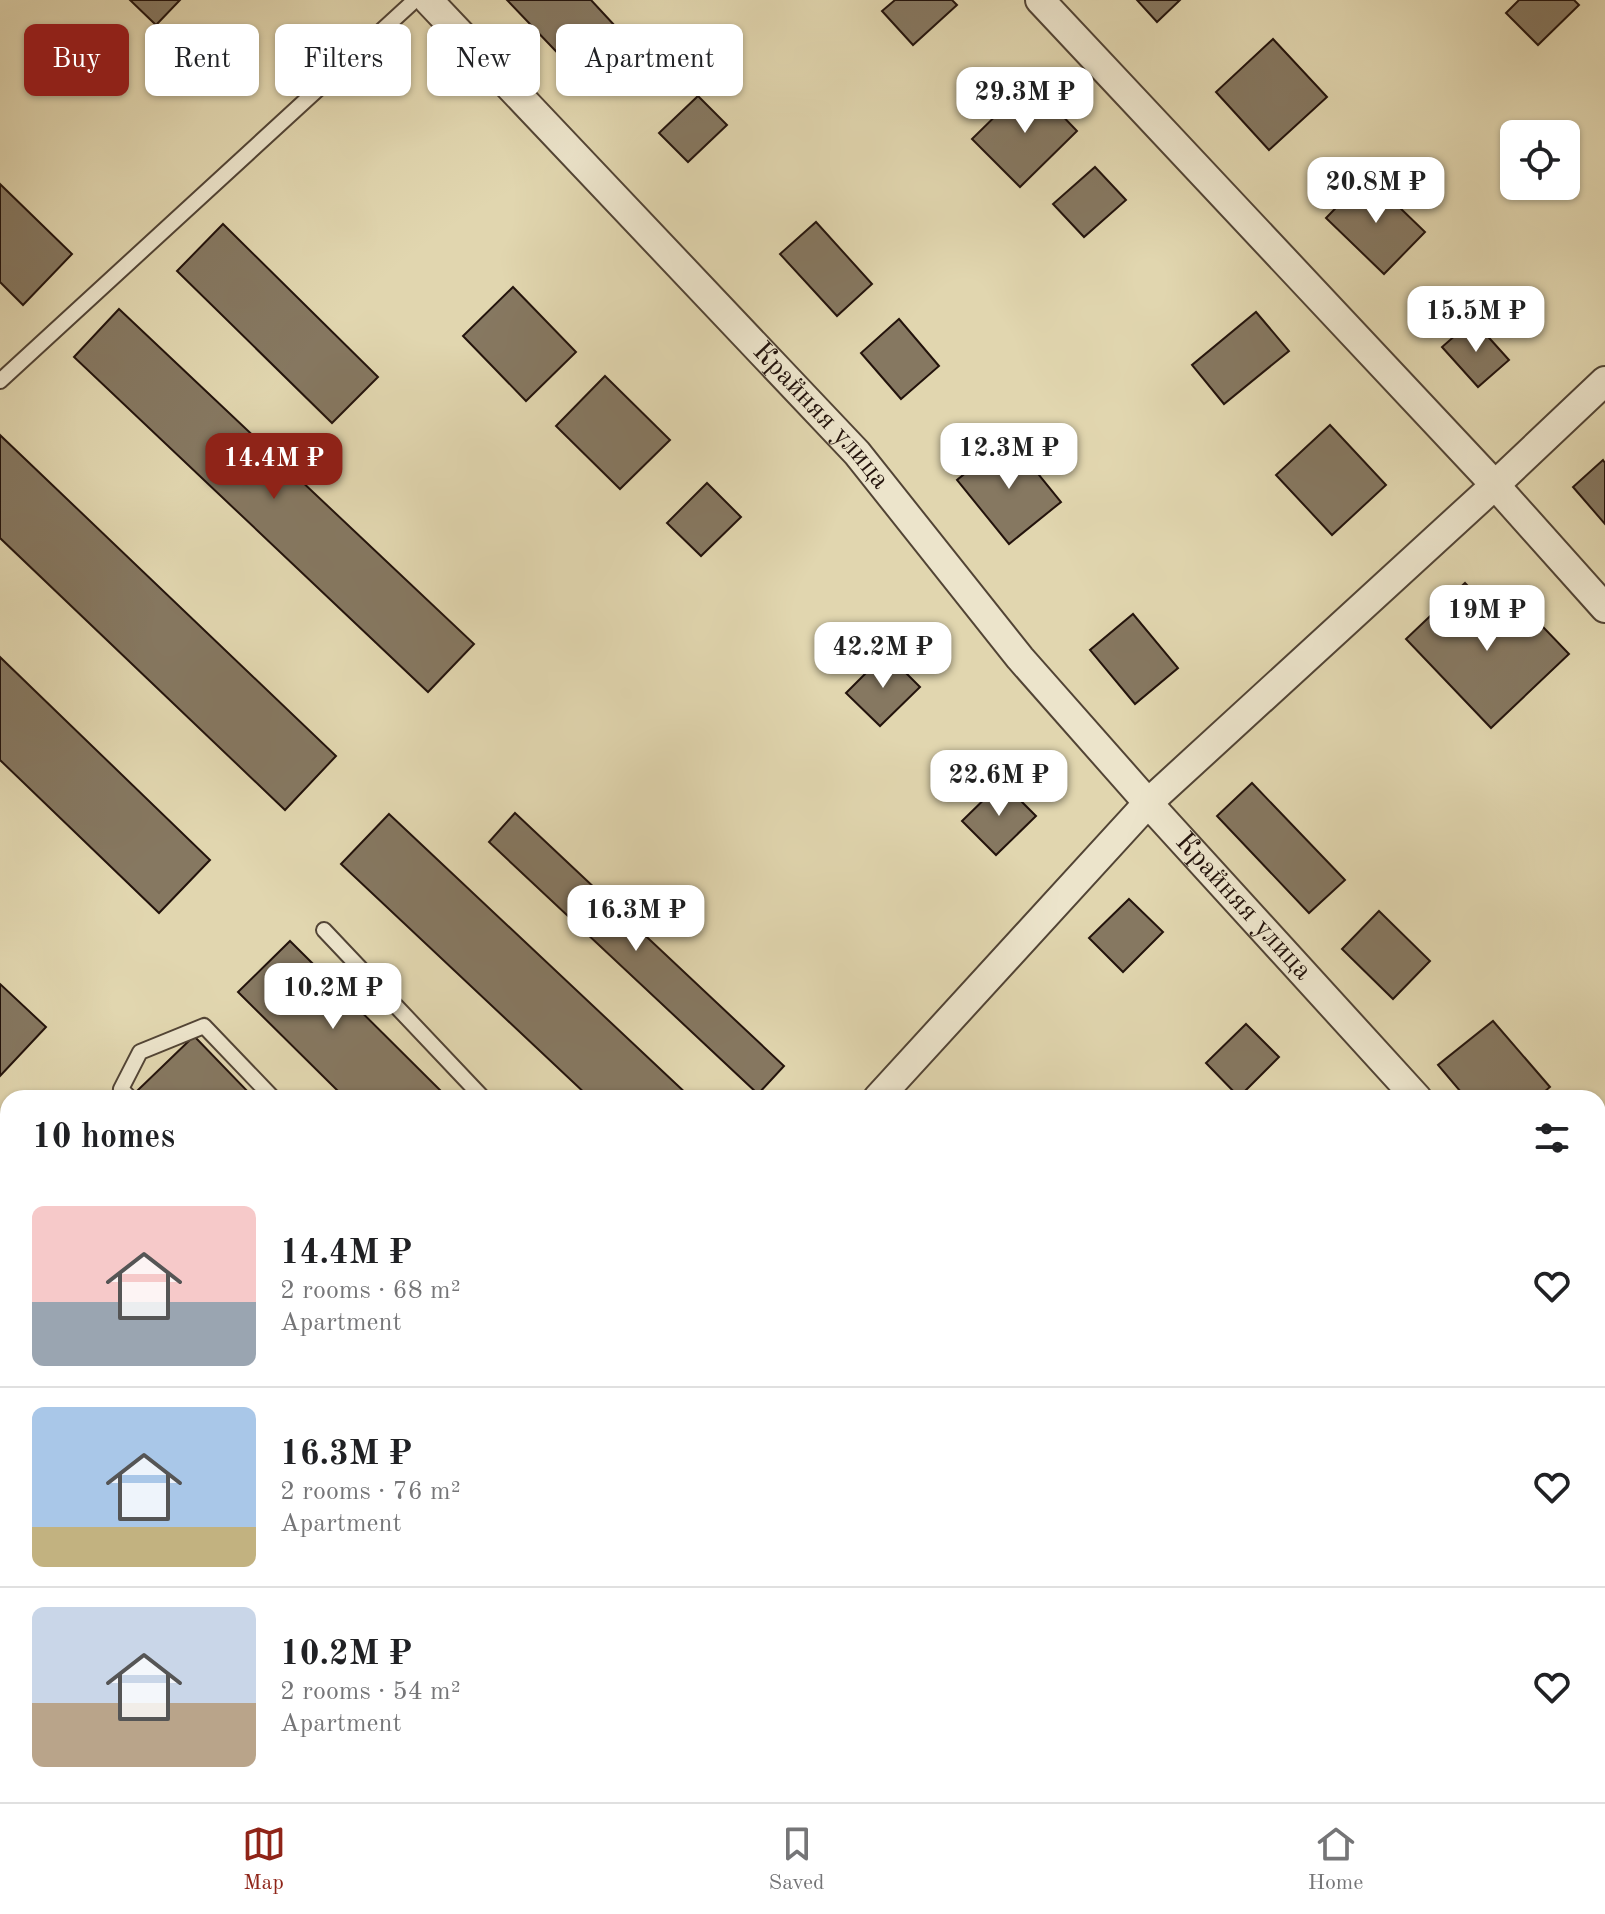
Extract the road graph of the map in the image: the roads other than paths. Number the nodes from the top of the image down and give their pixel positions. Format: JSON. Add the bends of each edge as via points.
{"nodes":[{"id":1,"x":415,"y":0,"type":"edge"},
{"id":2,"x":428,"y":0,"type":"edge"},
{"id":3,"x":1040,"y":0,"type":"edge"},
{"id":4,"x":0,"y":381,"type":"edge"},
{"id":5,"x":1605,"y":381,"type":"edge"},
{"id":6,"x":1495,"y":485,"type":"junction"},
{"id":7,"x":1605,"y":608,"type":"edge"},
{"id":8,"x":1148,"y":803,"type":"junction"},
{"id":9,"x":324,"y":930,"type":"dead end"},
{"id":10,"x":122,"y":1090,"type":"edge"},
{"id":11,"x":265,"y":1090,"type":"edge"},
{"id":12,"x":475,"y":1090,"type":"edge"},
{"id":13,"x":885,"y":1090,"type":"edge"},
{"id":14,"x":1410,"y":1090,"type":"edge"}],
"edges":[{"from":1,"to":4,"type":"lane"},
{"from":2,"to":8,"type":"street","name":"Крайняя улица","via":[[857,453],[1020,658]]},
{"from":3,"to":6,"type":"street"},
{"from":5,"to":6,"type":"street"},
{"from":6,"to":7,"type":"street"},
{"from":6,"to":8,"type":"street"},
{"from":8,"to":13,"type":"street"},
{"from":8,"to":14,"type":"street","name":"Крайняя улица"},
{"from":9,"to":12,"type":"lane"},
{"from":10,"to":11,"type":"lane","via":[[140,1052],[204,1026]]}]}
